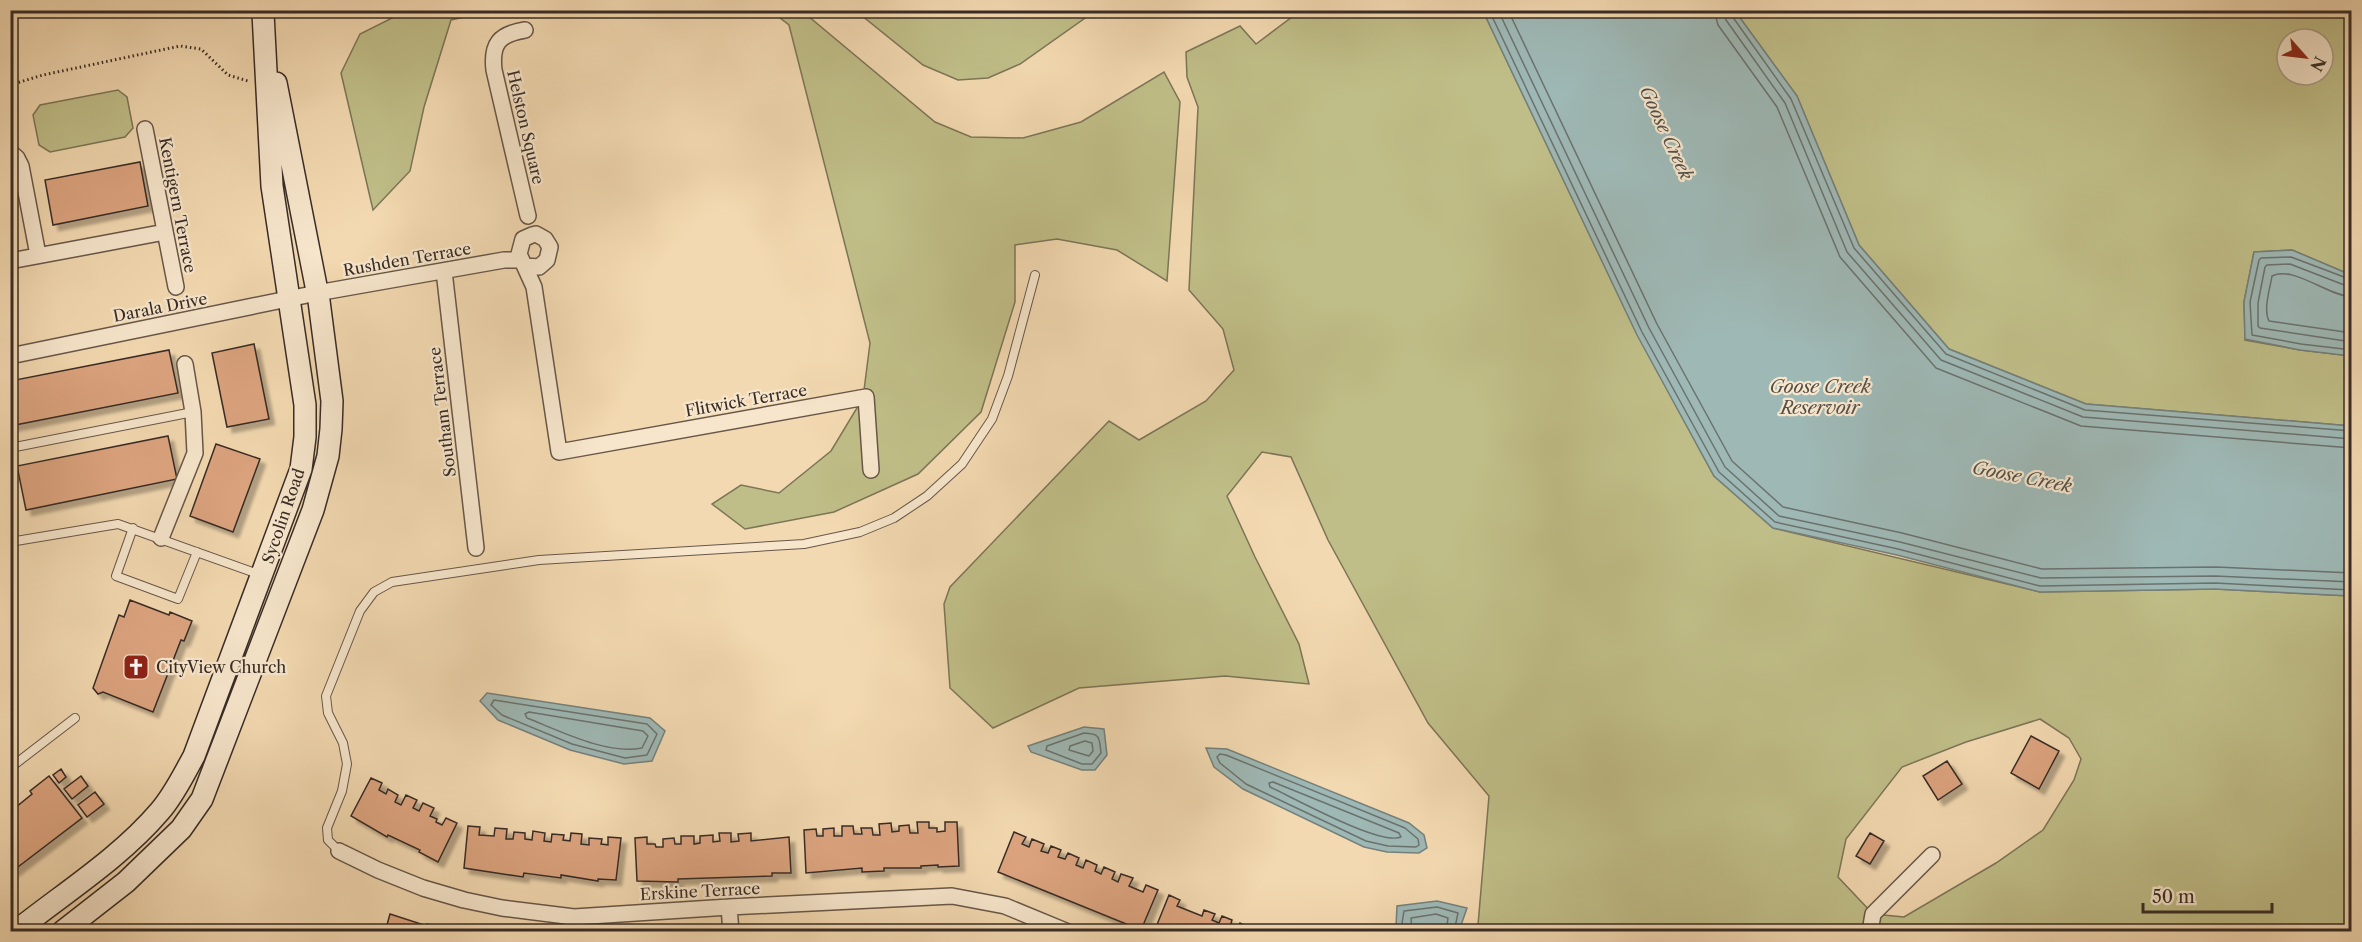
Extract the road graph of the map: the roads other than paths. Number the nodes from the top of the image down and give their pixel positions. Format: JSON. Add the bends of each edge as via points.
{"nodes":[{"id":1,"x":263,"y":12,"type":"edge"},
{"id":2,"x":525,"y":30,"type":"dead end"},
{"id":3,"x":145,"y":129,"type":"dead end"},
{"id":4,"x":10,"y":152,"type":"edge"},
{"id":5,"x":528,"y":216,"type":"junction"},
{"id":6,"x":165,"y":232,"type":"junction"},
{"id":7,"x":541,"y":236,"type":"junction"},
{"id":8,"x":38,"y":255,"type":"junction"},
{"id":9,"x":525,"y":256,"type":"junction"},
{"id":10,"x":10,"y":261,"type":"edge"},
{"id":11,"x":444,"y":271,"type":"junction"},
{"id":12,"x":1035,"y":274,"type":"dead end"},
{"id":13,"x":176,"y":287,"type":"dead end"},
{"id":14,"x":317,"y":293,"type":"junction"},
{"id":15,"x":289,"y":299,"type":"junction"},
{"id":16,"x":10,"y":356,"type":"edge"},
{"id":17,"x":186,"y":364,"type":"dead end"},
{"id":18,"x":193,"y":412,"type":"junction"},
{"id":19,"x":10,"y":448,"type":"edge"},
{"id":20,"x":871,"y":470,"type":"dead end"},
{"id":21,"x":133,"y":528,"type":"junction"},
{"id":22,"x":161,"y":538,"type":"junction"},
{"id":23,"x":10,"y":542,"type":"edge"},
{"id":24,"x":476,"y":548,"type":"dead end"},
{"id":25,"x":197,"y":552,"type":"junction"},
{"id":26,"x":262,"y":576,"type":"junction"},
{"id":27,"x":75,"y":718,"type":"dead end"},
{"id":28,"x":10,"y":768,"type":"edge"},
{"id":29,"x":339,"y":850,"type":"joint"},
{"id":30,"x":1932,"y":855,"type":"dead end"},
{"id":31,"x":729,"y":907,"type":"junction"},
{"id":32,"x":571,"y":924,"type":"edge"},
{"id":33,"x":15,"y":932,"type":"edge"},
{"id":34,"x":62,"y":932,"type":"edge"},
{"id":35,"x":730,"y":932,"type":"edge"},
{"id":36,"x":1068,"y":932,"type":"edge"},
{"id":37,"x":1870,"y":932,"type":"edge"}],
"edges":[{"from":1,"to":14,"type":"main road","name":"Sycolin Road"},
{"from":1,"to":15,"type":"main road","name":"Sycolin Road","via":[[272,186]]},
{"from":2,"to":5,"type":"street","name":"Helston Square","via":[[499,40],[493,56]]},
{"from":3,"to":6,"type":"street","name":"Kentigern Terrace"},
{"from":4,"to":8,"type":"street","via":[[21,166]]},
{"from":5,"to":7,"type":"street","name":"Helston Square"},
{"from":5,"to":9,"type":"street","name":"Helston Square"},
{"from":6,"to":8,"type":"street"},
{"from":6,"to":13,"type":"street","name":"Kentigern Terrace"},
{"from":7,"to":9,"type":"street","via":[[532,235]]},
{"from":7,"to":9,"type":"street","name":"Helston Square","via":[[548,243],[547,260]]},
{"from":8,"to":10,"type":"street"},
{"from":9,"to":11,"type":"street","name":"Rushden Terrace"},
{"from":9,"to":20,"type":"street","name":"Flitwick Terrace","via":[[534,287],[560,452],[866,397]]},
{"from":11,"to":14,"type":"street","name":"Rushden Terrace"},
{"from":11,"to":24,"type":"street","name":"Southam Terrace"},
{"from":12,"to":29,"type":"lane","via":[[1008,376],[992,419],[962,464],[927,496],[894,518],[860,532],[804,544],[539,560],[392,582],[374,592],[360,611],[326,696],[328,713],[343,743],[347,764],[342,791],[327,828],[328,840]]},
{"from":14,"to":15,"type":"street","name":"Darala Drive"},
{"from":14,"to":34,"type":"main road","name":"Sycolin Road","via":[[332,401],[328,456],[310,519],[202,799],[181,829],[141,868]]},
{"from":15,"to":16,"type":"street","name":"Darala Drive"},
{"from":15,"to":26,"type":"main road","name":"Sycolin Road","via":[[305,405],[305,438],[301,469]]},
{"from":17,"to":18,"type":"street"},
{"from":18,"to":19,"type":"lane"},
{"from":18,"to":22,"type":"street","via":[[195,453]]},
{"from":21,"to":22,"type":"lane"},
{"from":21,"to":23,"type":"lane","via":[[110,524]]},
{"from":21,"to":25,"type":"lane","via":[[116,576],[178,599]]},
{"from":22,"to":25,"type":"lane"},
{"from":25,"to":26,"type":"lane"},
{"from":26,"to":33,"type":"main road","name":"Sycolin Road","via":[[194,756],[162,809],[108,859]]},
{"from":27,"to":28,"type":"lane"},
{"from":29,"to":32,"type":"street","name":"Erskine Terrace","via":[[423,888]]},
{"from":30,"to":37,"type":"street","via":[[1873,914]]},
{"from":31,"to":32,"type":"street","name":"Erskine Terrace"},
{"from":31,"to":35,"type":"street"},
{"from":31,"to":36,"type":"street","name":"Erskine Terrace","via":[[952,896],[1005,906]]}]}
